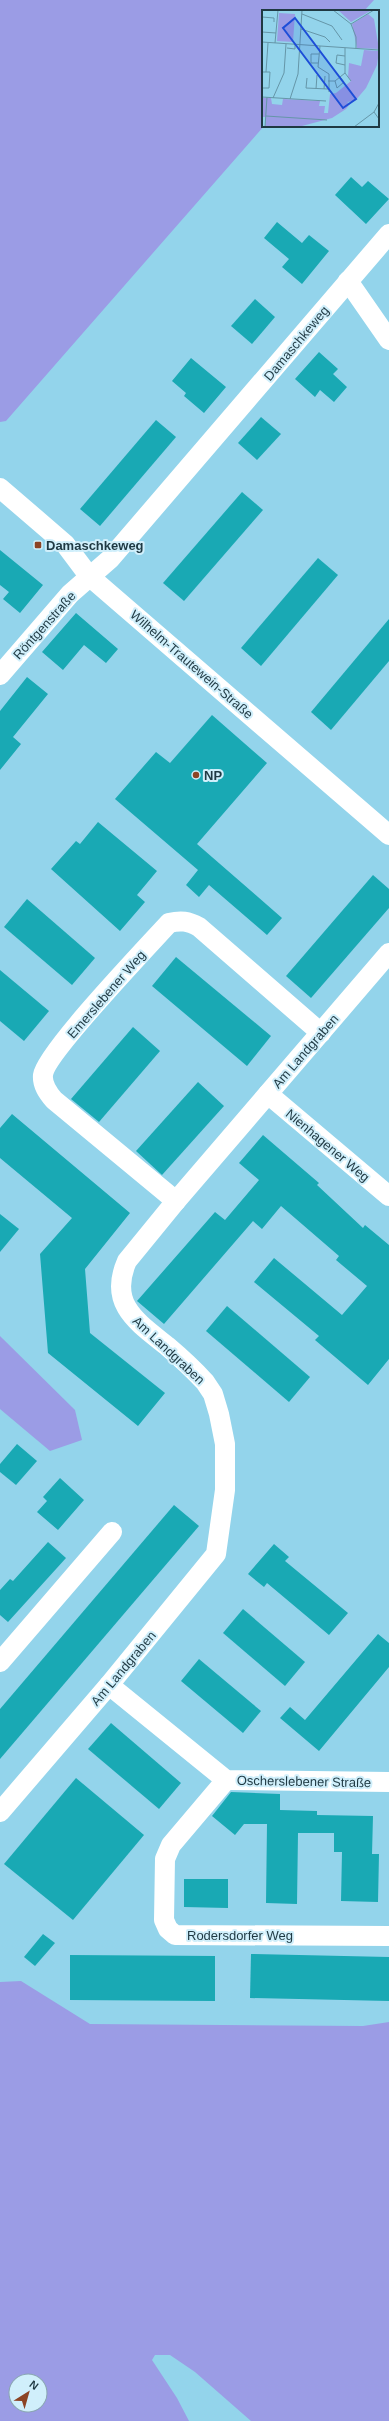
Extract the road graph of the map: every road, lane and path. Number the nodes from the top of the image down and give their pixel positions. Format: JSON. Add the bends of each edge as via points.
{"nodes":[{"id":1,"x":389,"y":234,"type":"edge"},
{"id":2,"x":348,"y":281,"type":"junction"},
{"id":3,"x":389,"y":340,"type":"edge"},
{"id":4,"x":4,"y":499,"type":"edge"},
{"id":5,"x":89,"y":576,"type":"junction"},
{"id":6,"x":0,"y":675,"type":"edge"},
{"id":7,"x":389,"y":835,"type":"edge"},
{"id":8,"x":389,"y":953,"type":"edge"},
{"id":9,"x":321,"y":1033,"type":"junction"},
{"id":10,"x":268,"y":1094,"type":"junction"},
{"id":11,"x":389,"y":1196,"type":"edge"},
{"id":12,"x":176,"y":1201,"type":"junction"},
{"id":13,"x":112,"y":1532,"type":"dead end"},
{"id":14,"x":0,"y":1662,"type":"edge"},
{"id":15,"x":109,"y":1685,"type":"junction"},
{"id":16,"x":226,"y":1780,"type":"junction"},
{"id":17,"x":389,"y":1782,"type":"edge"},
{"id":18,"x":0,"y":1812,"type":"edge"},
{"id":19,"x":389,"y":1936,"type":"edge"}],
"edges":[{"from":1,"to":2,"type":"street","name":"Damaschkeweg"},
{"from":2,"to":3,"type":"street"},
{"from":2,"to":5,"type":"street","name":"Damaschkeweg","via":[[110,559]]},
{"from":4,"to":5,"type":"street","name":"Wilhelm-Trautewein-Straße","via":[[65,544]]},
{"from":5,"to":6,"type":"street","name":"Röntgenstraße","via":[[70,594]]},
{"from":5,"to":7,"type":"street","name":"Wilhelm-Trautewein-Straße"},
{"from":8,"to":9,"type":"street","name":"Am Landgraben"},
{"from":9,"to":10,"type":"street","name":"Am Landgraben"},
{"from":9,"to":12,"type":"street","name":"Emerslebener Weg","via":[[199,927],[188,921],[169,923],[81,1021],[46,1065],[42,1076],[45,1089],[54,1100]]},
{"from":10,"to":11,"type":"street","name":"Nienhagener Weg"},
{"from":10,"to":12,"type":"street","name":"Am Landgraben"},
{"from":12,"to":15,"type":"street","name":"Am Landgraben","via":[[127,1261],[122,1272],[122,1297],[127,1310],[138,1323],[193,1370],[213,1394],[224,1444],[225,1490],[216,1554]]},
{"from":13,"to":14,"type":"street"},
{"from":15,"to":16,"type":"street","name":"Oscherslebener Straße"},
{"from":15,"to":18,"type":"street","name":"Am Landgraben"},
{"from":16,"to":17,"type":"street","name":"Oscherslebener Straße"},
{"from":16,"to":19,"type":"street","name":"Rodersdorfer Weg","via":[[171,1845],[165,1859],[164,1920],[168,1929],[175,1935]]}]}
